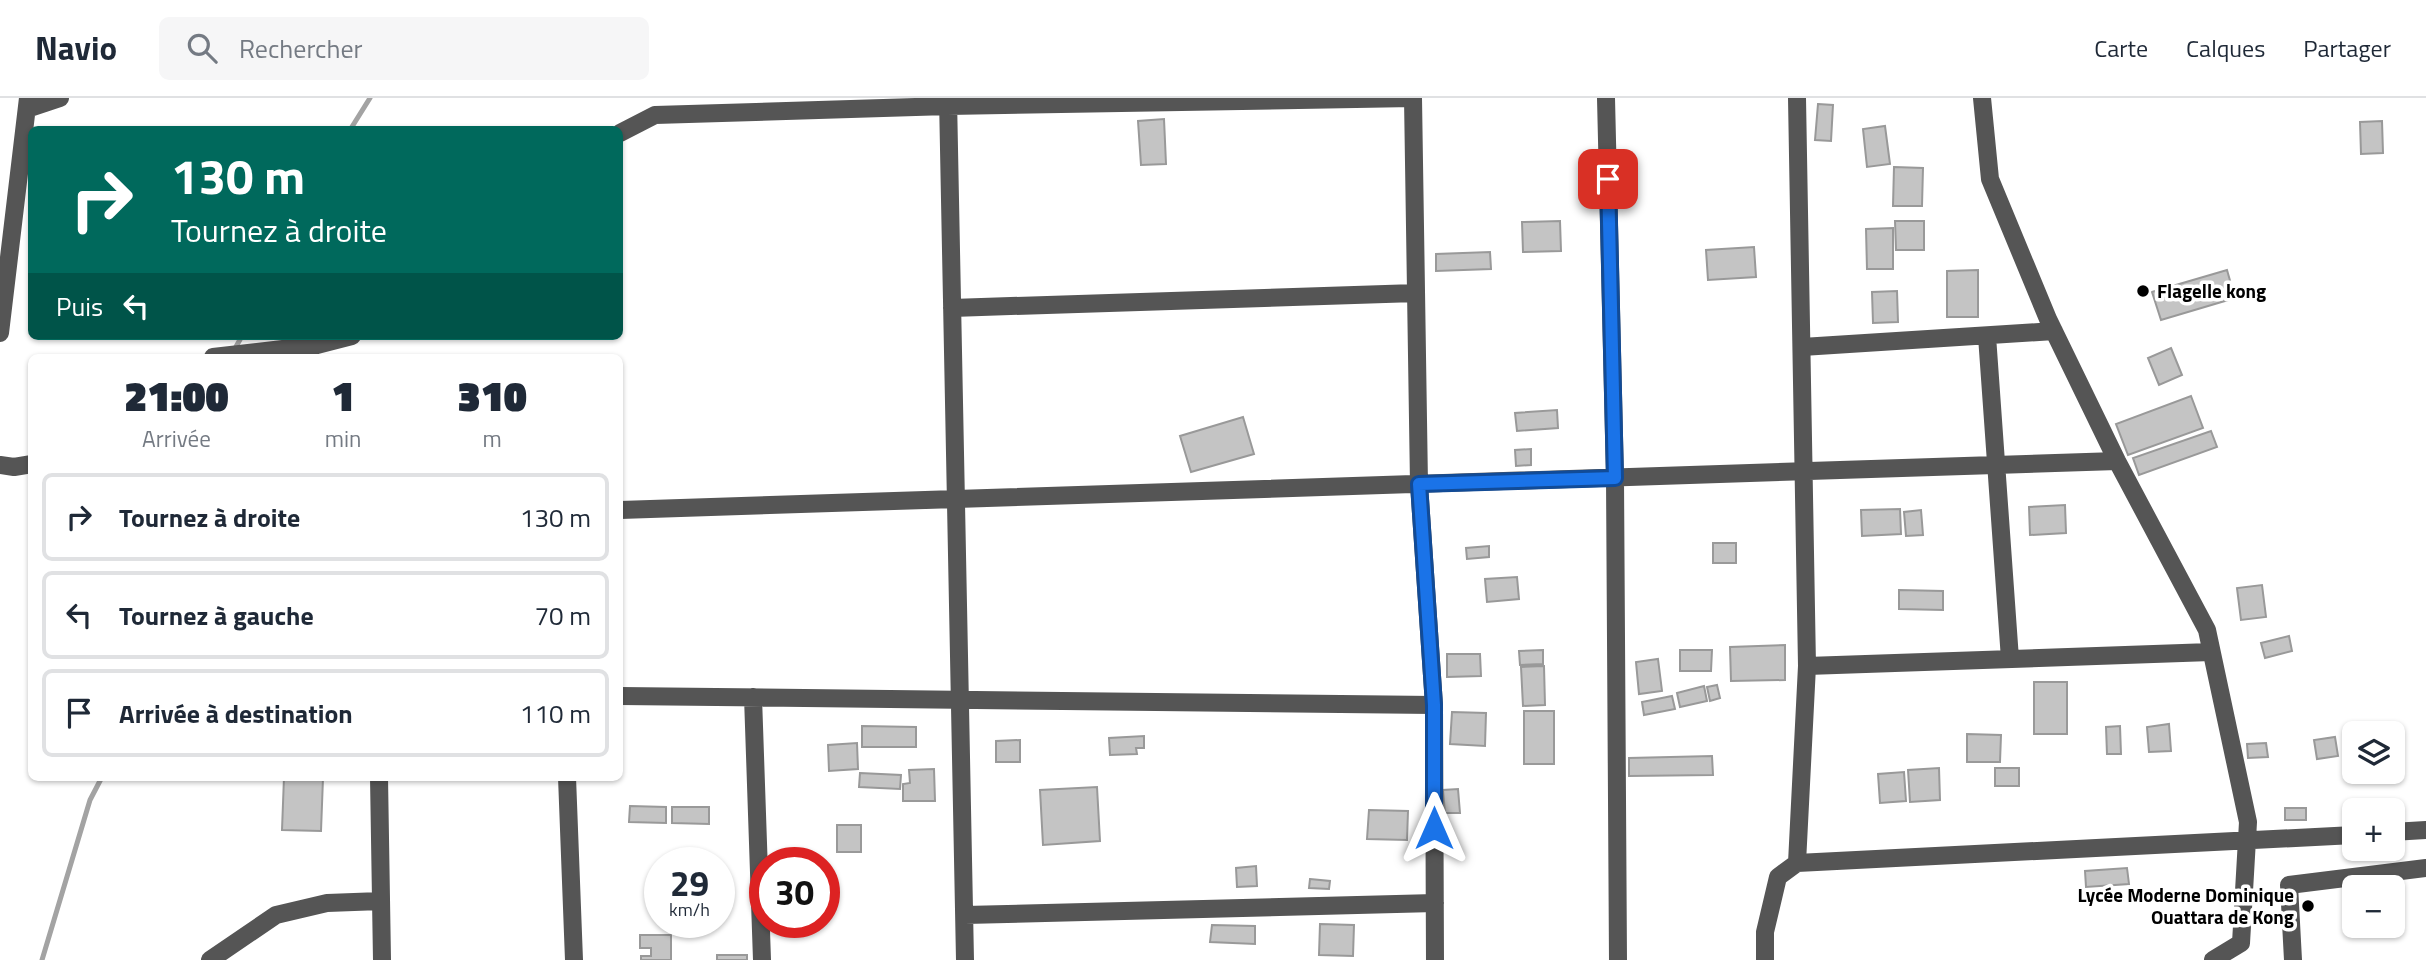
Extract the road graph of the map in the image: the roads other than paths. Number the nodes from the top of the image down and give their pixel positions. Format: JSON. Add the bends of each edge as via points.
{"nodes":[{"id":1,"x":60,"y":98,"type":"edge"},
{"id":2,"x":1413,"y":98,"type":"edge"},
{"id":3,"x":1606,"y":98,"type":"edge"},
{"id":4,"x":1797,"y":98,"type":"edge"},
{"id":5,"x":1982,"y":98,"type":"edge"},
{"id":6,"x":948,"y":102,"type":"edge"},
{"id":7,"x":27,"y":104,"type":"edge"},
{"id":8,"x":623,"y":131,"type":"edge"},
{"id":9,"x":3,"y":284,"type":"edge"},
{"id":10,"x":1416,"y":293,"type":"junction"},
{"id":11,"x":952,"y":308,"type":"junction"},
{"id":12,"x":2054,"y":331,"type":"junction"},
{"id":13,"x":0,"y":333,"type":"edge"},
{"id":14,"x":1987,"y":336,"type":"junction"},
{"id":15,"x":336,"y":340,"type":"edge"},
{"id":16,"x":1802,"y":346,"type":"junction"},
{"id":17,"x":239,"y":354,"type":"edge"},
{"id":18,"x":2117,"y":461,"type":"junction"},
{"id":19,"x":0,"y":465,"type":"edge"},
{"id":20,"x":28,"y":465,"type":"edge"},
{"id":21,"x":1995,"y":465,"type":"junction"},
{"id":22,"x":1805,"y":472,"type":"junction"},
{"id":23,"x":1615,"y":478,"type":"junction"},
{"id":24,"x":1419,"y":484,"type":"junction"},
{"id":25,"x":955,"y":499,"type":"junction"},
{"id":26,"x":623,"y":510,"type":"edge"},
{"id":27,"x":2211,"y":652,"type":"junction"},
{"id":28,"x":2010,"y":659,"type":"junction"},
{"id":29,"x":1808,"y":666,"type":"junction"},
{"id":30,"x":623,"y":696,"type":"edge"},
{"id":31,"x":753,"y":698,"type":"junction"},
{"id":32,"x":959,"y":700,"type":"junction"},
{"id":33,"x":1434,"y":705,"type":"junction"},
{"id":34,"x":379,"y":781,"type":"edge"},
{"id":35,"x":567,"y":781,"type":"edge"},
{"id":36,"x":2426,"y":830,"type":"edge"},
{"id":37,"x":2405,"y":831,"type":"edge"},
{"id":38,"x":2342,"y":836,"type":"edge"},
{"id":39,"x":2247,"y":842,"type":"junction"},
{"id":40,"x":1797,"y":863,"type":"junction"},
{"id":41,"x":2426,"y":868,"type":"edge"},
{"id":42,"x":382,"y":901,"type":"junction"},
{"id":43,"x":1435,"y":903,"type":"junction"},
{"id":44,"x":965,"y":915,"type":"junction"},
{"id":45,"x":210,"y":960,"type":"edge"},
{"id":46,"x":382,"y":960,"type":"edge"},
{"id":47,"x":574,"y":960,"type":"edge"},
{"id":48,"x":762,"y":960,"type":"edge"},
{"id":49,"x":965,"y":960,"type":"edge"},
{"id":50,"x":1435,"y":960,"type":"edge"},
{"id":51,"x":1619,"y":960,"type":"edge"},
{"id":52,"x":1765,"y":960,"type":"edge"},
{"id":53,"x":2213,"y":960,"type":"edge"},
{"id":54,"x":2293,"y":960,"type":"edge"}],
"edges":[{"from":1,"to":7,"type":"street"},
{"from":2,"to":6,"type":"street"},
{"from":2,"to":10,"type":"street"},
{"from":3,"to":23,"type":"street"},
{"from":4,"to":16,"type":"street"},
{"from":5,"to":12,"type":"street","via":[[1990,179]]},
{"from":6,"to":8,"type":"street","via":[[655,115]]},
{"from":6,"to":11,"type":"street"},
{"from":7,"to":9,"type":"street"},
{"from":9,"to":13,"type":"street"},
{"from":10,"to":11,"type":"street"},
{"from":10,"to":24,"type":"street"},
{"from":11,"to":25,"type":"street"},
{"from":12,"to":14,"type":"street"},
{"from":12,"to":18,"type":"street"},
{"from":14,"to":16,"type":"street"},
{"from":14,"to":21,"type":"street"},
{"from":15,"to":17,"type":"street"},
{"from":16,"to":22,"type":"street"},
{"from":18,"to":21,"type":"street"},
{"from":18,"to":27,"type":"street","via":[[2207,630]]},
{"from":19,"to":20,"type":"street"},
{"from":21,"to":22,"type":"street"},
{"from":21,"to":28,"type":"street"},
{"from":22,"to":23,"type":"street"},
{"from":22,"to":29,"type":"street"},
{"from":23,"to":24,"type":"street"},
{"from":23,"to":51,"type":"street"},
{"from":24,"to":25,"type":"street"},
{"from":24,"to":33,"type":"street"},
{"from":25,"to":26,"type":"street"},
{"from":25,"to":32,"type":"street"},
{"from":27,"to":28,"type":"street"},
{"from":27,"to":39,"type":"street","via":[[2248,822]]},
{"from":28,"to":29,"type":"street"},
{"from":29,"to":40,"type":"street"},
{"from":30,"to":31,"type":"street"},
{"from":31,"to":32,"type":"street"},
{"from":31,"to":48,"type":"street"},
{"from":32,"to":33,"type":"street"},
{"from":32,"to":44,"type":"street"},
{"from":33,"to":43,"type":"street"},
{"from":34,"to":42,"type":"street"},
{"from":35,"to":47,"type":"street"},
{"from":36,"to":37,"type":"street"},
{"from":38,"to":39,"type":"street"},
{"from":39,"to":40,"type":"street"},
{"from":39,"to":53,"type":"street","via":[[2241,943]]},
{"from":40,"to":52,"type":"street","via":[[1778,877],[1765,932]]},
{"from":41,"to":54,"type":"street","via":[[2289,885]]},
{"from":42,"to":45,"type":"street","via":[[327,903],[276,915]]},
{"from":42,"to":46,"type":"street"},
{"from":43,"to":44,"type":"street"},
{"from":43,"to":50,"type":"street"},
{"from":44,"to":49,"type":"street"}]}
